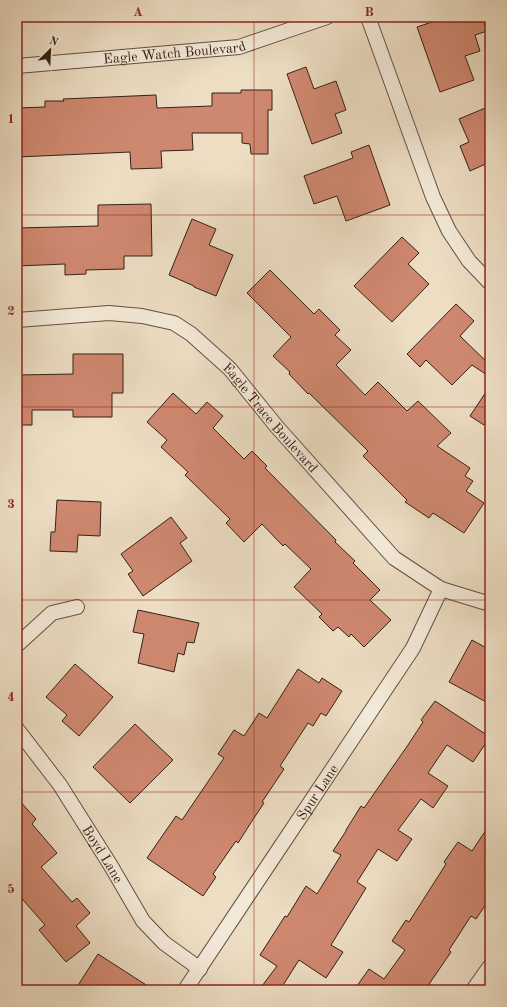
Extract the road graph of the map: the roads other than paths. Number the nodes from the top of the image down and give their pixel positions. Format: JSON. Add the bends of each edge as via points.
{"nodes":[{"id":1,"x":326,"y":17,"type":"edge"},
{"id":2,"x":368,"y":17,"type":"edge"},
{"id":3,"x":17,"y":66,"type":"edge"},
{"id":4,"x":490,"y":283,"type":"edge"},
{"id":5,"x":17,"y":320,"type":"edge"},
{"id":6,"x":441,"y":589,"type":"junction"},
{"id":7,"x":490,"y":604,"type":"edge"},
{"id":8,"x":77,"y":607,"type":"dead end"},
{"id":9,"x":17,"y":645,"type":"edge"},
{"id":10,"x":17,"y":729,"type":"edge"},
{"id":11,"x":490,"y":966,"type":"edge"},
{"id":12,"x":200,"y":968,"type":"junction"},
{"id":13,"x":185,"y":990,"type":"edge"},
{"id":14,"x":473,"y":990,"type":"edge"}],
"edges":[{"from":1,"to":3,"type":"street","name":"Eagle Watch Boulevard","via":[[239,47]]},
{"from":2,"to":4,"type":"street","via":[[433,197],[449,231],[469,261]]},
{"from":5,"to":6,"type":"street","name":"Eagle Trace Boulevard","via":[[109,313],[142,316],[174,323],[191,334],[230,369],[277,427],[394,558]]},
{"from":6,"to":7,"type":"street","name":"Eagle Trace Boulevard"},
{"from":6,"to":12,"type":"street","name":"Spur Lane","via":[[413,648]]},
{"from":8,"to":9,"type":"street","via":[[52,613]]},
{"from":10,"to":12,"type":"street","name":"Boyd Lane","via":[[60,785],[143,921],[164,943]]},
{"from":11,"to":14,"type":"street"},
{"from":12,"to":13,"type":"street","name":"Spur Lane"}]}
